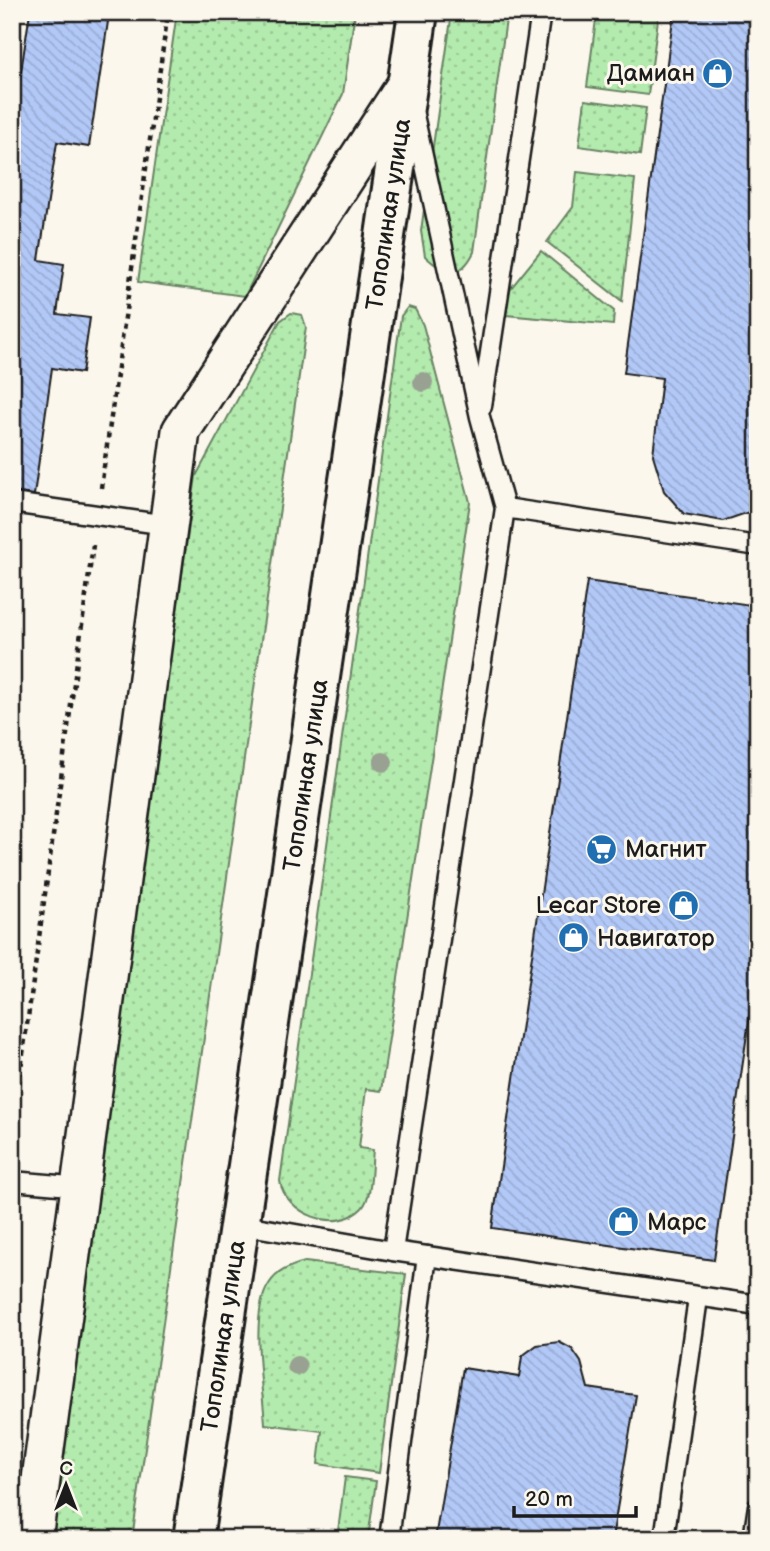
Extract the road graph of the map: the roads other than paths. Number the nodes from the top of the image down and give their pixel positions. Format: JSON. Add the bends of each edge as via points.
{"nodes":[{"id":1,"x":418,"y":12,"type":"edge"},
{"id":2,"x":541,"y":12,"type":"edge"},
{"id":3,"x":407,"y":83,"type":"junction"},
{"id":4,"x":480,"y":416,"type":"junction"},
{"id":5,"x":12,"y":503,"type":"edge"},
{"id":6,"x":505,"y":508,"type":"junction"},
{"id":7,"x":167,"y":525,"type":"junction"},
{"id":8,"x":758,"y":546,"type":"edge"},
{"id":9,"x":12,"y":1181,"type":"edge"},
{"id":10,"x":82,"y":1187,"type":"junction"},
{"id":11,"x":238,"y":1224,"type":"junction"},
{"id":12,"x":393,"y":1251,"type":"junction"},
{"id":13,"x":427,"y":1256,"type":"junction"},
{"id":14,"x":698,"y":1298,"type":"junction"},
{"id":15,"x":758,"y":1304,"type":"edge"},
{"id":16,"x":758,"y":1506,"type":"edge"},
{"id":17,"x":33,"y":1539,"type":"edge"},
{"id":18,"x":193,"y":1539,"type":"edge"},
{"id":19,"x":389,"y":1539,"type":"edge"},
{"id":20,"x":664,"y":1539,"type":"edge"},
{"id":21,"x":753,"y":1539,"type":"edge"}],
"edges":[{"from":1,"to":3,"type":"main road","name":"Тополиная улица"},
{"from":2,"to":4,"type":"lane"},
{"from":3,"to":4,"type":"lane"},
{"from":3,"to":7,"type":"street","via":[[181,431]]},
{"from":3,"to":11,"type":"main road","name":"Тополиная улица"},
{"from":4,"to":6,"type":"lane"},
{"from":5,"to":7,"type":"lane"},
{"from":6,"to":8,"type":"lane"},
{"from":6,"to":12,"type":"lane"},
{"from":7,"to":10,"type":"street"},
{"from":9,"to":10,"type":"lane"},
{"from":10,"to":17,"type":"street"},
{"from":11,"to":12,"type":"lane"},
{"from":11,"to":18,"type":"main road","name":"Тополиная улица"},
{"from":12,"to":13,"type":"lane"},
{"from":13,"to":14,"type":"lane"},
{"from":13,"to":19,"type":"lane"},
{"from":14,"to":15,"type":"lane"},
{"from":14,"to":20,"type":"lane"},
{"from":16,"to":21,"type":"lane"}]}
